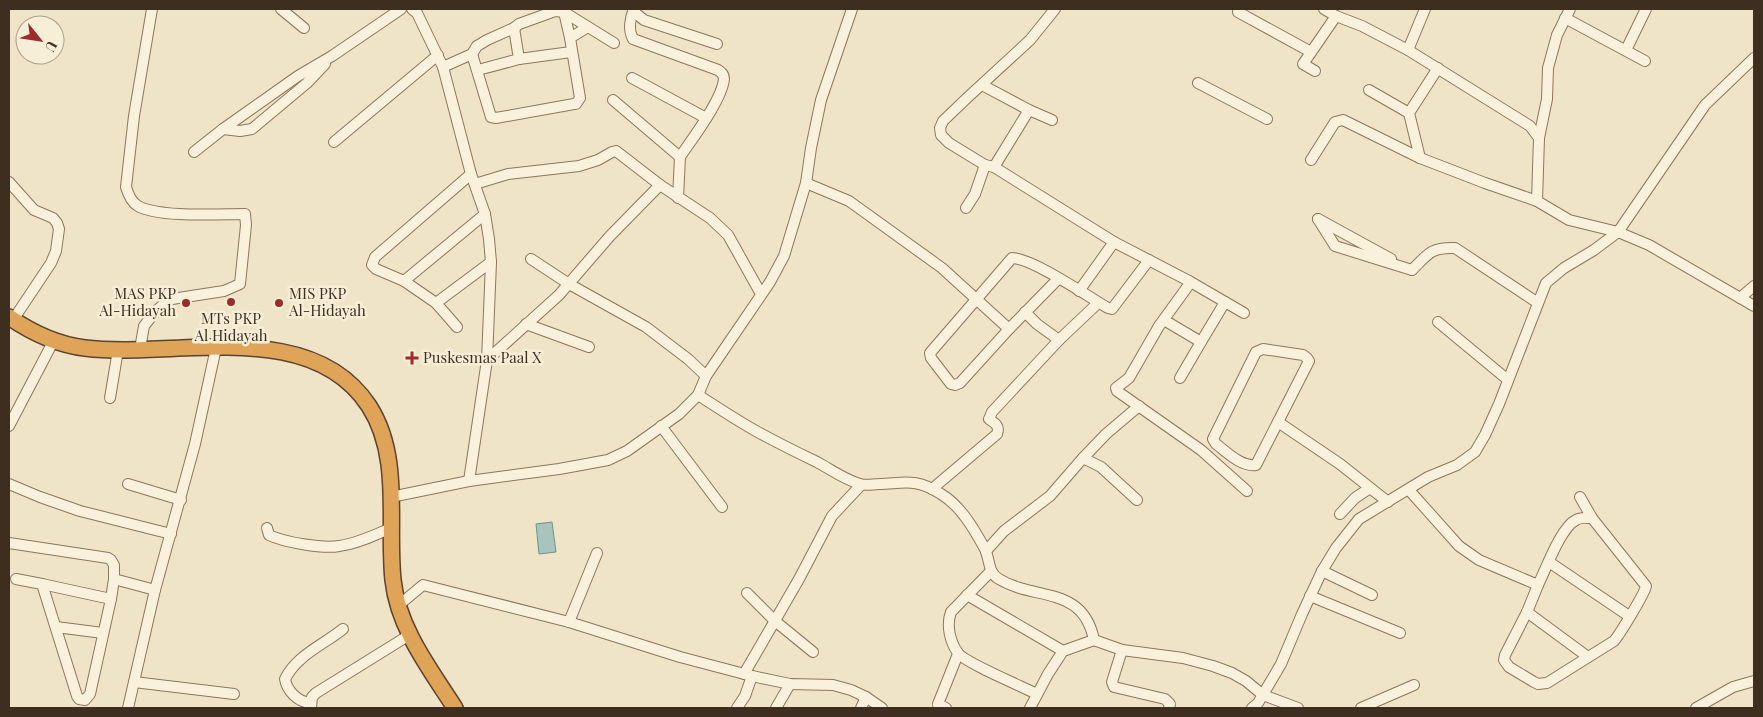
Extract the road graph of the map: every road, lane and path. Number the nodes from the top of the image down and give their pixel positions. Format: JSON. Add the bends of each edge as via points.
{"nodes":[{"id":1,"x":152,"y":9,"type":"edge"},
{"id":2,"x":281,"y":9,"type":"edge"},
{"id":3,"x":401,"y":9,"type":"edge"},
{"id":4,"x":412,"y":9,"type":"edge"},
{"id":5,"x":852,"y":9,"type":"edge"},
{"id":6,"x":1056,"y":9,"type":"edge"},
{"id":7,"x":1324,"y":9,"type":"edge"},
{"id":8,"x":1425,"y":9,"type":"edge"},
{"id":9,"x":1646,"y":9,"type":"edge"},
{"id":10,"x":634,"y":10,"type":"edge"},
{"id":11,"x":564,"y":12,"type":"junction"},
{"id":12,"x":1238,"y":12,"type":"dead end"},
{"id":13,"x":1568,"y":14,"type":"edge"},
{"id":14,"x":1336,"y":16,"type":"junction"},
{"id":15,"x":588,"y":26,"type":"junction"},
{"id":16,"x":304,"y":28,"type":"dead end"},
{"id":17,"x":514,"y":28,"type":"junction"},
{"id":18,"x":570,"y":38,"type":"junction"},
{"id":19,"x":614,"y":43,"type":"dead end"},
{"id":20,"x":716,"y":44,"type":"dead end"},
{"id":21,"x":1408,"y":50,"type":"junction"},
{"id":22,"x":1626,"y":50,"type":"junction"},
{"id":23,"x":571,"y":52,"type":"junction"},
{"id":24,"x":1311,"y":52,"type":"junction"},
{"id":25,"x":472,"y":54,"type":"junction"},
{"id":26,"x":438,"y":55,"type":"junction"},
{"id":27,"x":332,"y":56,"type":"junction"},
{"id":28,"x":519,"y":58,"type":"junction"},
{"id":29,"x":1754,"y":58,"type":"edge"},
{"id":30,"x":1645,"y":61,"type":"dead end"},
{"id":31,"x":443,"y":67,"type":"junction"},
{"id":32,"x":1438,"y":68,"type":"junction"},
{"id":33,"x":478,"y":70,"type":"junction"},
{"id":34,"x":1315,"y":71,"type":"dead end"},
{"id":35,"x":632,"y":78,"type":"dead end"},
{"id":36,"x":1198,"y":84,"type":"dead end"},
{"id":37,"x":982,"y":85,"type":"junction"},
{"id":38,"x":1368,"y":90,"type":"dead end"},
{"id":39,"x":612,"y":100,"type":"dead end"},
{"id":40,"x":1029,"y":110,"type":"junction"},
{"id":41,"x":1409,"y":113,"type":"junction"},
{"id":42,"x":706,"y":118,"type":"junction"},
{"id":43,"x":1267,"y":119,"type":"dead end"},
{"id":44,"x":1052,"y":120,"type":"dead end"},
{"id":45,"x":224,"y":129,"type":"junction"},
{"id":46,"x":1539,"y":138,"type":"junction"},
{"id":47,"x":334,"y":142,"type":"dead end"},
{"id":48,"x":194,"y":152,"type":"dead end"},
{"id":49,"x":680,"y":157,"type":"junction"},
{"id":50,"x":1420,"y":158,"type":"junction"},
{"id":51,"x":1311,"y":160,"type":"dead end"},
{"id":52,"x":989,"y":166,"type":"junction"},
{"id":53,"x":473,"y":179,"type":"junction"},
{"id":54,"x":9,"y":182,"type":"edge"},
{"id":55,"x":806,"y":183,"type":"junction"},
{"id":56,"x":660,"y":185,"type":"junction"},
{"id":57,"x":678,"y":198,"type":"junction"},
{"id":58,"x":1537,"y":201,"type":"junction"},
{"id":59,"x":966,"y":208,"type":"dead end"},
{"id":60,"x":485,"y":214,"type":"junction"},
{"id":61,"x":1618,"y":232,"type":"junction"},
{"id":62,"x":1114,"y":242,"type":"junction"},
{"id":63,"x":531,"y":259,"type":"dead end"},
{"id":64,"x":1149,"y":260,"type":"junction"},
{"id":65,"x":491,"y":262,"type":"junction"},
{"id":66,"x":1412,"y":270,"type":"junction"},
{"id":67,"x":1058,"y":279,"type":"junction"},
{"id":68,"x":1188,"y":281,"type":"junction"},
{"id":69,"x":404,"y":282,"type":"junction"},
{"id":70,"x":569,"y":284,"type":"junction"},
{"id":71,"x":1754,"y":286,"type":"edge"},
{"id":72,"x":1079,"y":291,"type":"junction"},
{"id":73,"x":761,"y":294,"type":"junction"},
{"id":74,"x":1740,"y":298,"type":"junction"},
{"id":75,"x":976,"y":300,"type":"junction"},
{"id":76,"x":1225,"y":302,"type":"junction"},
{"id":77,"x":436,"y":303,"type":"junction"},
{"id":78,"x":1098,"y":303,"type":"junction"},
{"id":79,"x":1538,"y":303,"type":"junction"},
{"id":80,"x":1754,"y":306,"type":"edge"},
{"id":81,"x":1025,"y":312,"type":"junction"},
{"id":82,"x":1244,"y":312,"type":"dead end"},
{"id":83,"x":11,"y":318,"type":"edge"},
{"id":84,"x":1164,"y":320,"type":"junction"},
{"id":85,"x":1438,"y":322,"type":"dead end"},
{"id":86,"x":526,"y":324,"type":"junction"},
{"id":87,"x":457,"y":327,"type":"dead end"},
{"id":88,"x":1008,"y":328,"type":"junction"},
{"id":89,"x":54,"y":340,"type":"junction"},
{"id":90,"x":1059,"y":340,"type":"junction"},
{"id":91,"x":1201,"y":342,"type":"junction"},
{"id":92,"x":216,"y":348,"type":"junction"},
{"id":93,"x":589,"y":348,"type":"dead end"},
{"id":94,"x":140,"y":349,"type":"junction"},
{"id":95,"x":118,"y":350,"type":"junction"},
{"id":96,"x":486,"y":360,"type":"junction"},
{"id":97,"x":706,"y":376,"type":"junction"},
{"id":98,"x":1180,"y":378,"type":"dead end"},
{"id":99,"x":1508,"y":380,"type":"junction"},
{"id":100,"x":698,"y":395,"type":"junction"},
{"id":101,"x":110,"y":398,"type":"dead end"},
{"id":102,"x":1139,"y":406,"type":"junction"},
{"id":103,"x":1278,"y":422,"type":"junction"},
{"id":104,"x":9,"y":426,"type":"edge"},
{"id":105,"x":661,"y":426,"type":"junction"},
{"id":106,"x":1213,"y":440,"type":"junction"},
{"id":107,"x":1201,"y":450,"type":"junction"},
{"id":108,"x":1083,"y":458,"type":"junction"},
{"id":109,"x":468,"y":481,"type":"junction"},
{"id":110,"x":9,"y":484,"type":"edge"},
{"id":111,"x":128,"y":484,"type":"dead end"},
{"id":112,"x":861,"y":485,"type":"junction"},
{"id":113,"x":1370,"y":488,"type":"junction"},
{"id":114,"x":932,"y":489,"type":"junction"},
{"id":115,"x":1409,"y":490,"type":"junction"},
{"id":116,"x":1247,"y":491,"type":"dead end"},
{"id":117,"x":391,"y":497,"type":"junction"},
{"id":118,"x":1580,"y":497,"type":"dead end"},
{"id":119,"x":181,"y":500,"type":"junction"},
{"id":120,"x":1137,"y":500,"type":"dead end"},
{"id":121,"x":1388,"y":502,"type":"junction"},
{"id":122,"x":722,"y":507,"type":"dead end"},
{"id":123,"x":1340,"y":514,"type":"dead end"},
{"id":124,"x":1592,"y":518,"type":"junction"},
{"id":125,"x":267,"y":528,"type":"dead end"},
{"id":126,"x":391,"y":528,"type":"junction"},
{"id":127,"x":171,"y":534,"type":"junction"},
{"id":128,"x":9,"y":543,"type":"edge"},
{"id":129,"x":986,"y":551,"type":"junction"},
{"id":130,"x":597,"y":553,"type":"dead end"},
{"id":131,"x":1549,"y":562,"type":"junction"},
{"id":132,"x":991,"y":571,"type":"junction"},
{"id":133,"x":1322,"y":571,"type":"junction"},
{"id":134,"x":16,"y":579,"type":"dead end"},
{"id":135,"x":114,"y":579,"type":"junction"},
{"id":136,"x":42,"y":584,"type":"junction"},
{"id":137,"x":1538,"y":585,"type":"junction"},
{"id":138,"x":155,"y":590,"type":"junction"},
{"id":139,"x":747,"y":593,"type":"dead end"},
{"id":140,"x":967,"y":595,"type":"junction"},
{"id":141,"x":1372,"y":595,"type":"dead end"},
{"id":142,"x":1310,"y":596,"type":"junction"},
{"id":143,"x":111,"y":599,"type":"junction"},
{"id":144,"x":399,"y":605,"type":"junction"},
{"id":145,"x":1527,"y":612,"type":"junction"},
{"id":146,"x":1629,"y":616,"type":"junction"},
{"id":147,"x":775,"y":621,"type":"junction"},
{"id":148,"x":568,"y":622,"type":"junction"},
{"id":149,"x":56,"y":627,"type":"junction"},
{"id":150,"x":343,"y":629,"type":"dead end"},
{"id":151,"x":103,"y":633,"type":"junction"},
{"id":152,"x":1400,"y":633,"type":"dead end"},
{"id":153,"x":411,"y":634,"type":"junction"},
{"id":154,"x":1094,"y":640,"type":"junction"},
{"id":155,"x":1122,"y":650,"type":"junction"},
{"id":156,"x":1062,"y":651,"type":"junction"},
{"id":157,"x":813,"y":652,"type":"dead end"},
{"id":158,"x":958,"y":654,"type":"junction"},
{"id":159,"x":1588,"y":657,"type":"junction"},
{"id":160,"x":748,"y":675,"type":"junction"},
{"id":161,"x":1754,"y":681,"type":"edge"},
{"id":162,"x":134,"y":682,"type":"junction"},
{"id":163,"x":790,"y":684,"type":"junction"},
{"id":164,"x":1414,"y":685,"type":"dead end"},
{"id":165,"x":234,"y":694,"type":"dead end"},
{"id":166,"x":1037,"y":694,"type":"junction"},
{"id":167,"x":1263,"y":695,"type":"junction"},
{"id":168,"x":866,"y":698,"type":"junction"},
{"id":169,"x":310,"y":705,"type":"edge"},
{"id":170,"x":128,"y":708,"type":"edge"},
{"id":171,"x":455,"y":708,"type":"edge"},
{"id":172,"x":736,"y":708,"type":"edge"},
{"id":173,"x":776,"y":708,"type":"edge"},
{"id":174,"x":861,"y":708,"type":"edge"},
{"id":175,"x":882,"y":708,"type":"edge"},
{"id":176,"x":946,"y":708,"type":"edge"},
{"id":177,"x":1030,"y":708,"type":"edge"},
{"id":178,"x":1170,"y":708,"type":"edge"},
{"id":179,"x":1252,"y":708,"type":"edge"},
{"id":180,"x":1298,"y":708,"type":"edge"},
{"id":181,"x":1361,"y":708,"type":"edge"},
{"id":182,"x":1696,"y":708,"type":"edge"}],
"edges":[{"from":1,"to":94,"type":"street","via":[[134,116],[126,187],[129,196],[138,206],[153,210],[186,214],[245,214],[246,225],[240,284],[224,291],[172,299],[164,304],[144,326]]},
{"from":2,"to":16,"type":"street"},
{"from":3,"to":27,"type":"street"},
{"from":4,"to":26,"type":"street"},
{"from":5,"to":55,"type":"street","via":[[822,100]]},
{"from":6,"to":37,"type":"street","via":[[1030,40]]},
{"from":7,"to":14,"type":"street"},
{"from":8,"to":21,"type":"street"},
{"from":9,"to":22,"type":"street"},
{"from":10,"to":20,"type":"street","via":[[644,20]]},
{"from":10,"to":42,"type":"street","via":[[630,29],[633,39],[723,74],[719,94]]},
{"from":11,"to":15,"type":"street"},
{"from":11,"to":17,"type":"street","via":[[552,11]]},
{"from":11,"to":18,"type":"street"},
{"from":12,"to":24,"type":"street"},
{"from":13,"to":22,"type":"street"},
{"from":13,"to":46,"type":"street","via":[[1557,35],[1548,68],[1547,99]]},
{"from":14,"to":21,"type":"street"},
{"from":14,"to":24,"type":"street"},
{"from":15,"to":18,"type":"street"},
{"from":15,"to":19,"type":"street"},
{"from":17,"to":25,"type":"street","via":[[477,46]]},
{"from":17,"to":28,"type":"street"},
{"from":18,"to":23,"type":"street"},
{"from":21,"to":32,"type":"street"},
{"from":22,"to":30,"type":"street"},
{"from":23,"to":28,"type":"street"},
{"from":23,"to":33,"type":"street","via":[[580,98],[576,104],[494,118],[489,115]]},
{"from":24,"to":34,"type":"street","via":[[1303,64]]},
{"from":25,"to":31,"type":"street"},
{"from":25,"to":33,"type":"street"},
{"from":26,"to":31,"type":"street"},
{"from":26,"to":47,"type":"street"},
{"from":27,"to":45,"type":"street"},
{"from":27,"to":45,"type":"street","via":[[307,83],[252,129]]},
{"from":28,"to":33,"type":"street"},
{"from":29,"to":61,"type":"street","via":[[1705,105]]},
{"from":31,"to":53,"type":"street"},
{"from":32,"to":41,"type":"street"},
{"from":32,"to":46,"type":"street","via":[[1530,126]]},
{"from":35,"to":42,"type":"street"},
{"from":36,"to":43,"type":"street"},
{"from":37,"to":40,"type":"street"},
{"from":37,"to":52,"type":"street","via":[[943,121],[940,134],[949,143]]},
{"from":38,"to":41,"type":"street"},
{"from":39,"to":49,"type":"street"},
{"from":40,"to":44,"type":"street"},
{"from":40,"to":52,"type":"street"},
{"from":41,"to":50,"type":"street"},
{"from":42,"to":49,"type":"street"},
{"from":45,"to":48,"type":"street"},
{"from":46,"to":58,"type":"street"},
{"from":49,"to":57,"type":"street"},
{"from":50,"to":51,"type":"street","via":[[1339,120],[1334,122]]},
{"from":50,"to":58,"type":"street"},
{"from":52,"to":59,"type":"street"},
{"from":52,"to":62,"type":"street"},
{"from":53,"to":56,"type":"street","via":[[579,166],[616,151]]},
{"from":53,"to":60,"type":"street"},
{"from":53,"to":69,"type":"street","via":[[375,258],[372,265],[376,269]]},
{"from":54,"to":83,"type":"street","via":[[34,210],[53,218],[59,229],[51,263]]},
{"from":55,"to":73,"type":"street","via":[[784,256]]},
{"from":55,"to":75,"type":"street","via":[[849,201],[942,268]]},
{"from":56,"to":57,"type":"street"},
{"from":56,"to":70,"type":"street"},
{"from":57,"to":73,"type":"street","via":[[710,218],[728,235]]},
{"from":58,"to":61,"type":"street","via":[[1569,220]]},
{"from":60,"to":65,"type":"street"},
{"from":60,"to":69,"type":"street"},
{"from":61,"to":74,"type":"street","via":[[1650,244]]},
{"from":61,"to":79,"type":"street","via":[[1546,282]]},
{"from":62,"to":64,"type":"street"},
{"from":62,"to":72,"type":"street"},
{"from":63,"to":70,"type":"street"},
{"from":64,"to":68,"type":"street"},
{"from":64,"to":78,"type":"street","via":[[1115,307],[1108,308]]},
{"from":65,"to":77,"type":"street"},
{"from":65,"to":96,"type":"street"},
{"from":66,"to":66,"type":"street","via":[[1395,261],[1318,219],[1334,246]]},
{"from":66,"to":79,"type":"street","via":[[1432,250],[1455,248]]},
{"from":67,"to":72,"type":"street"},
{"from":67,"to":75,"type":"street","via":[[1025,260],[1012,258]]},
{"from":67,"to":81,"type":"street"},
{"from":68,"to":76,"type":"street"},
{"from":68,"to":84,"type":"street","via":[[1188,286]]},
{"from":69,"to":77,"type":"street"},
{"from":70,"to":86,"type":"street"},
{"from":70,"to":97,"type":"street","via":[[646,327]]},
{"from":71,"to":74,"type":"street"},
{"from":72,"to":78,"type":"street"},
{"from":73,"to":97,"type":"street"},
{"from":74,"to":80,"type":"street"},
{"from":75,"to":88,"type":"street"},
{"from":75,"to":88,"type":"street","via":[[930,353],[951,384],[960,383]]},
{"from":76,"to":82,"type":"street"},
{"from":76,"to":91,"type":"street"},
{"from":77,"to":87,"type":"street"},
{"from":78,"to":90,"type":"street"},
{"from":79,"to":99,"type":"street"},
{"from":81,"to":88,"type":"street"},
{"from":81,"to":90,"type":"street"},
{"from":83,"to":89,"type":"highway"},
{"from":84,"to":91,"type":"street"},
{"from":84,"to":102,"type":"street","via":[[1129,378],[1116,388]]},
{"from":85,"to":99,"type":"street"},
{"from":86,"to":93,"type":"street"},
{"from":86,"to":96,"type":"street"},
{"from":89,"to":95,"type":"highway","via":[[86,348]]},
{"from":89,"to":104,"type":"street"},
{"from":90,"to":114,"type":"street","via":[[992,412],[989,419],[998,425],[997,434]]},
{"from":91,"to":98,"type":"street"},
{"from":92,"to":94,"type":"highway"},
{"from":92,"to":117,"type":"highway","via":[[271,349],[294,354],[331,369],[351,385],[378,420],[385,444]]},
{"from":92,"to":119,"type":"street"},
{"from":94,"to":95,"type":"highway"},
{"from":95,"to":101,"type":"street"},
{"from":96,"to":109,"type":"street"},
{"from":97,"to":100,"type":"street"},
{"from":99,"to":115,"type":"street","via":[[1475,452]]},
{"from":100,"to":105,"type":"street"},
{"from":100,"to":112,"type":"street","via":[[756,431]]},
{"from":102,"to":107,"type":"street"},
{"from":102,"to":108,"type":"street"},
{"from":103,"to":106,"type":"street","via":[[1256,466],[1243,463]]},
{"from":103,"to":106,"type":"street","via":[[1309,361],[1303,355],[1259,350]]},
{"from":103,"to":113,"type":"street"},
{"from":105,"to":109,"type":"street","via":[[627,451],[608,460]]},
{"from":105,"to":122,"type":"street"},
{"from":106,"to":107,"type":"street"},
{"from":107,"to":116,"type":"street"},
{"from":108,"to":120,"type":"street","via":[[1101,467]]},
{"from":108,"to":129,"type":"street","via":[[1050,496],[1004,531]]},
{"from":109,"to":117,"type":"street"},
{"from":110,"to":127,"type":"street","via":[[80,511]]},
{"from":111,"to":119,"type":"street"},
{"from":112,"to":114,"type":"street","via":[[906,481]]},
{"from":112,"to":147,"type":"street","via":[[832,516]]},
{"from":113,"to":121,"type":"street"},
{"from":113,"to":123,"type":"street"},
{"from":114,"to":129,"type":"street","via":[[954,504]]},
{"from":115,"to":121,"type":"street"},
{"from":115,"to":137,"type":"street","via":[[1459,546],[1479,560]]},
{"from":117,"to":126,"type":"highway"},
{"from":118,"to":124,"type":"street"},
{"from":119,"to":127,"type":"street"},
{"from":121,"to":133,"type":"street","via":[[1359,519]]},
{"from":124,"to":131,"type":"street","via":[[1578,518],[1570,523]]},
{"from":124,"to":146,"type":"street","via":[[1646,586]]},
{"from":125,"to":126,"type":"street","via":[[269,534],[287,541],[338,547]]},
{"from":126,"to":144,"type":"highway","via":[[393,581]]},
{"from":127,"to":138,"type":"street"},
{"from":128,"to":135,"type":"street","via":[[108,558],[114,565]]},
{"from":129,"to":132,"type":"street"},
{"from":130,"to":148,"type":"street"},
{"from":131,"to":137,"type":"street"},
{"from":131,"to":146,"type":"street"},
{"from":132,"to":140,"type":"street"},
{"from":132,"to":154,"type":"street","via":[[996,578],[1017,588],[1065,599],[1091,628]]},
{"from":133,"to":141,"type":"street"},
{"from":133,"to":142,"type":"street"},
{"from":134,"to":136,"type":"street"},
{"from":135,"to":138,"type":"street"},
{"from":135,"to":143,"type":"street"},
{"from":136,"to":143,"type":"street"},
{"from":136,"to":149,"type":"street"},
{"from":137,"to":145,"type":"street"},
{"from":138,"to":162,"type":"street"},
{"from":139,"to":147,"type":"street"},
{"from":140,"to":156,"type":"street"},
{"from":140,"to":158,"type":"street","via":[[948,620],[950,636]]},
{"from":142,"to":152,"type":"street"},
{"from":142,"to":167,"type":"street","via":[[1281,664]]},
{"from":143,"to":151,"type":"street"},
{"from":144,"to":148,"type":"street","via":[[423,585]]},
{"from":144,"to":153,"type":"highway"},
{"from":145,"to":159,"type":"street"},
{"from":145,"to":159,"type":"street","via":[[1505,655],[1504,660],[1509,667],[1534,682],[1546,684]]},
{"from":146,"to":159,"type":"street","via":[[1614,641]]},
{"from":147,"to":157,"type":"street"},
{"from":147,"to":160,"type":"street"},
{"from":148,"to":160,"type":"street"},
{"from":149,"to":151,"type":"street"},
{"from":149,"to":151,"type":"street","via":[[77,696],[82,700],[90,694]]},
{"from":150,"to":169,"type":"street","via":[[303,656],[285,679],[289,690]]},
{"from":153,"to":169,"type":"street","via":[[316,693]]},
{"from":153,"to":171,"type":"highway","via":[[424,662]]},
{"from":154,"to":155,"type":"street"},
{"from":154,"to":156,"type":"street"},
{"from":155,"to":167,"type":"street","via":[[1183,658],[1212,666],[1232,673]]},
{"from":155,"to":178,"type":"street","via":[[1112,682],[1114,687],[1165,699]]},
{"from":156,"to":166,"type":"street"},
{"from":158,"to":166,"type":"street"},
{"from":158,"to":176,"type":"street","via":[[938,704]]},
{"from":160,"to":163,"type":"street"},
{"from":160,"to":172,"type":"street","via":[[745,696]]},
{"from":161,"to":182,"type":"street","via":[[1733,687]]},
{"from":162,"to":165,"type":"street"},
{"from":162,"to":170,"type":"street"},
{"from":163,"to":168,"type":"street","via":[[833,685]]},
{"from":163,"to":173,"type":"street"},
{"from":164,"to":181,"type":"street"},
{"from":166,"to":177,"type":"street"},
{"from":167,"to":179,"type":"street"},
{"from":167,"to":180,"type":"street"},
{"from":168,"to":174,"type":"street"},
{"from":168,"to":175,"type":"street"}]}
